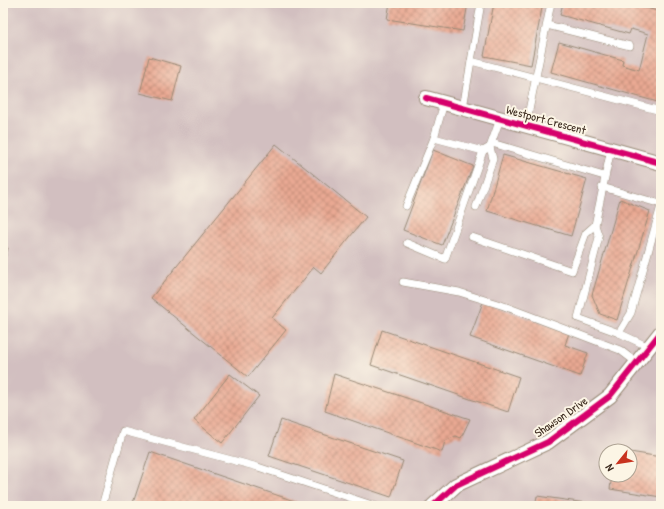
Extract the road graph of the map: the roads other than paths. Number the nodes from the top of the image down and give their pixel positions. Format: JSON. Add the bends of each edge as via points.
{"nodes":[{"id":1,"x":481,"y":3,"type":"edge"},
{"id":2,"x":551,"y":3,"type":"edge"},
{"id":3,"x":546,"y":25,"type":"junction"},
{"id":4,"x":630,"y":46,"type":"dead end"},
{"id":5,"x":471,"y":61,"type":"junction"},
{"id":6,"x":536,"y":79,"type":"junction"},
{"id":7,"x":426,"y":98,"type":"dead end"},
{"id":8,"x":444,"y":103,"type":"junction"},
{"id":9,"x":463,"y":108,"type":"junction"},
{"id":10,"x":661,"y":111,"type":"edge"},
{"id":11,"x":500,"y":119,"type":"junction"},
{"id":12,"x":526,"y":125,"type":"junction"},
{"id":13,"x":434,"y":138,"type":"junction"},
{"id":14,"x":491,"y":146,"type":"junction"},
{"id":15,"x":611,"y":149,"type":"junction"},
{"id":16,"x":483,"y":151,"type":"junction"},
{"id":17,"x":661,"y":163,"type":"edge"},
{"id":18,"x":604,"y":176,"type":"junction"},
{"id":19,"x":602,"y":187,"type":"junction"},
{"id":20,"x":661,"y":205,"type":"edge"},
{"id":21,"x":406,"y":206,"type":"dead end"},
{"id":22,"x":476,"y":207,"type":"dead end"},
{"id":23,"x":594,"y":225,"type":"junction"},
{"id":24,"x":472,"y":238,"type":"dead end"},
{"id":25,"x":408,"y":243,"type":"dead end"},
{"id":26,"x":403,"y":282,"type":"dead end"},
{"id":27,"x":661,"y":332,"type":"edge"},
{"id":28,"x":620,"y":333,"type":"junction"},
{"id":29,"x":649,"y":347,"type":"junction"},
{"id":30,"x":637,"y":363,"type":"junction"},
{"id":31,"x":102,"y":506,"type":"edge"},
{"id":32,"x":372,"y":506,"type":"edge"},
{"id":33,"x":433,"y":506,"type":"edge"}],
"edges":[{"from":1,"to":5,"type":"lane"},
{"from":2,"to":3,"type":"lane"},
{"from":3,"to":4,"type":"lane"},
{"from":3,"to":6,"type":"lane"},
{"from":5,"to":6,"type":"lane"},
{"from":5,"to":9,"type":"lane"},
{"from":6,"to":10,"type":"lane"},
{"from":6,"to":12,"type":"lane"},
{"from":7,"to":8,"type":"street","name":"Westport Crescent"},
{"from":8,"to":9,"type":"street","name":"Westport Crescent"},
{"from":8,"to":13,"type":"lane"},
{"from":9,"to":11,"type":"street","name":"Westport Crescent"},
{"from":11,"to":12,"type":"street","name":"Westport Crescent"},
{"from":11,"to":14,"type":"lane"},
{"from":12,"to":15,"type":"street","name":"Westport Crescent"},
{"from":13,"to":16,"type":"lane"},
{"from":13,"to":21,"type":"lane"},
{"from":14,"to":16,"type":"lane"},
{"from":14,"to":18,"type":"lane"},
{"from":14,"to":22,"type":"lane","via":[[492,159]]},
{"from":15,"to":17,"type":"street","name":"Westport Crescent"},
{"from":15,"to":18,"type":"lane"},
{"from":16,"to":25,"type":"lane","via":[[445,259]]},
{"from":18,"to":19,"type":"lane"},
{"from":19,"to":20,"type":"lane"},
{"from":19,"to":23,"type":"lane"},
{"from":20,"to":28,"type":"lane","via":[[631,312]]},
{"from":23,"to":24,"type":"lane","via":[[586,233],[572,271]]},
{"from":23,"to":28,"type":"lane","via":[[599,237],[578,318]]},
{"from":26,"to":30,"type":"lane","via":[[460,292],[504,306],[620,350]]},
{"from":27,"to":29,"type":"street","name":"Shawson Drive"},
{"from":28,"to":29,"type":"lane"},
{"from":29,"to":30,"type":"street","name":"Shawson Drive"},
{"from":30,"to":33,"type":"street","name":"Shawson Drive","via":[[610,396],[548,442],[456,485]]},
{"from":31,"to":32,"type":"lane","via":[[123,431],[258,467]]}]}
